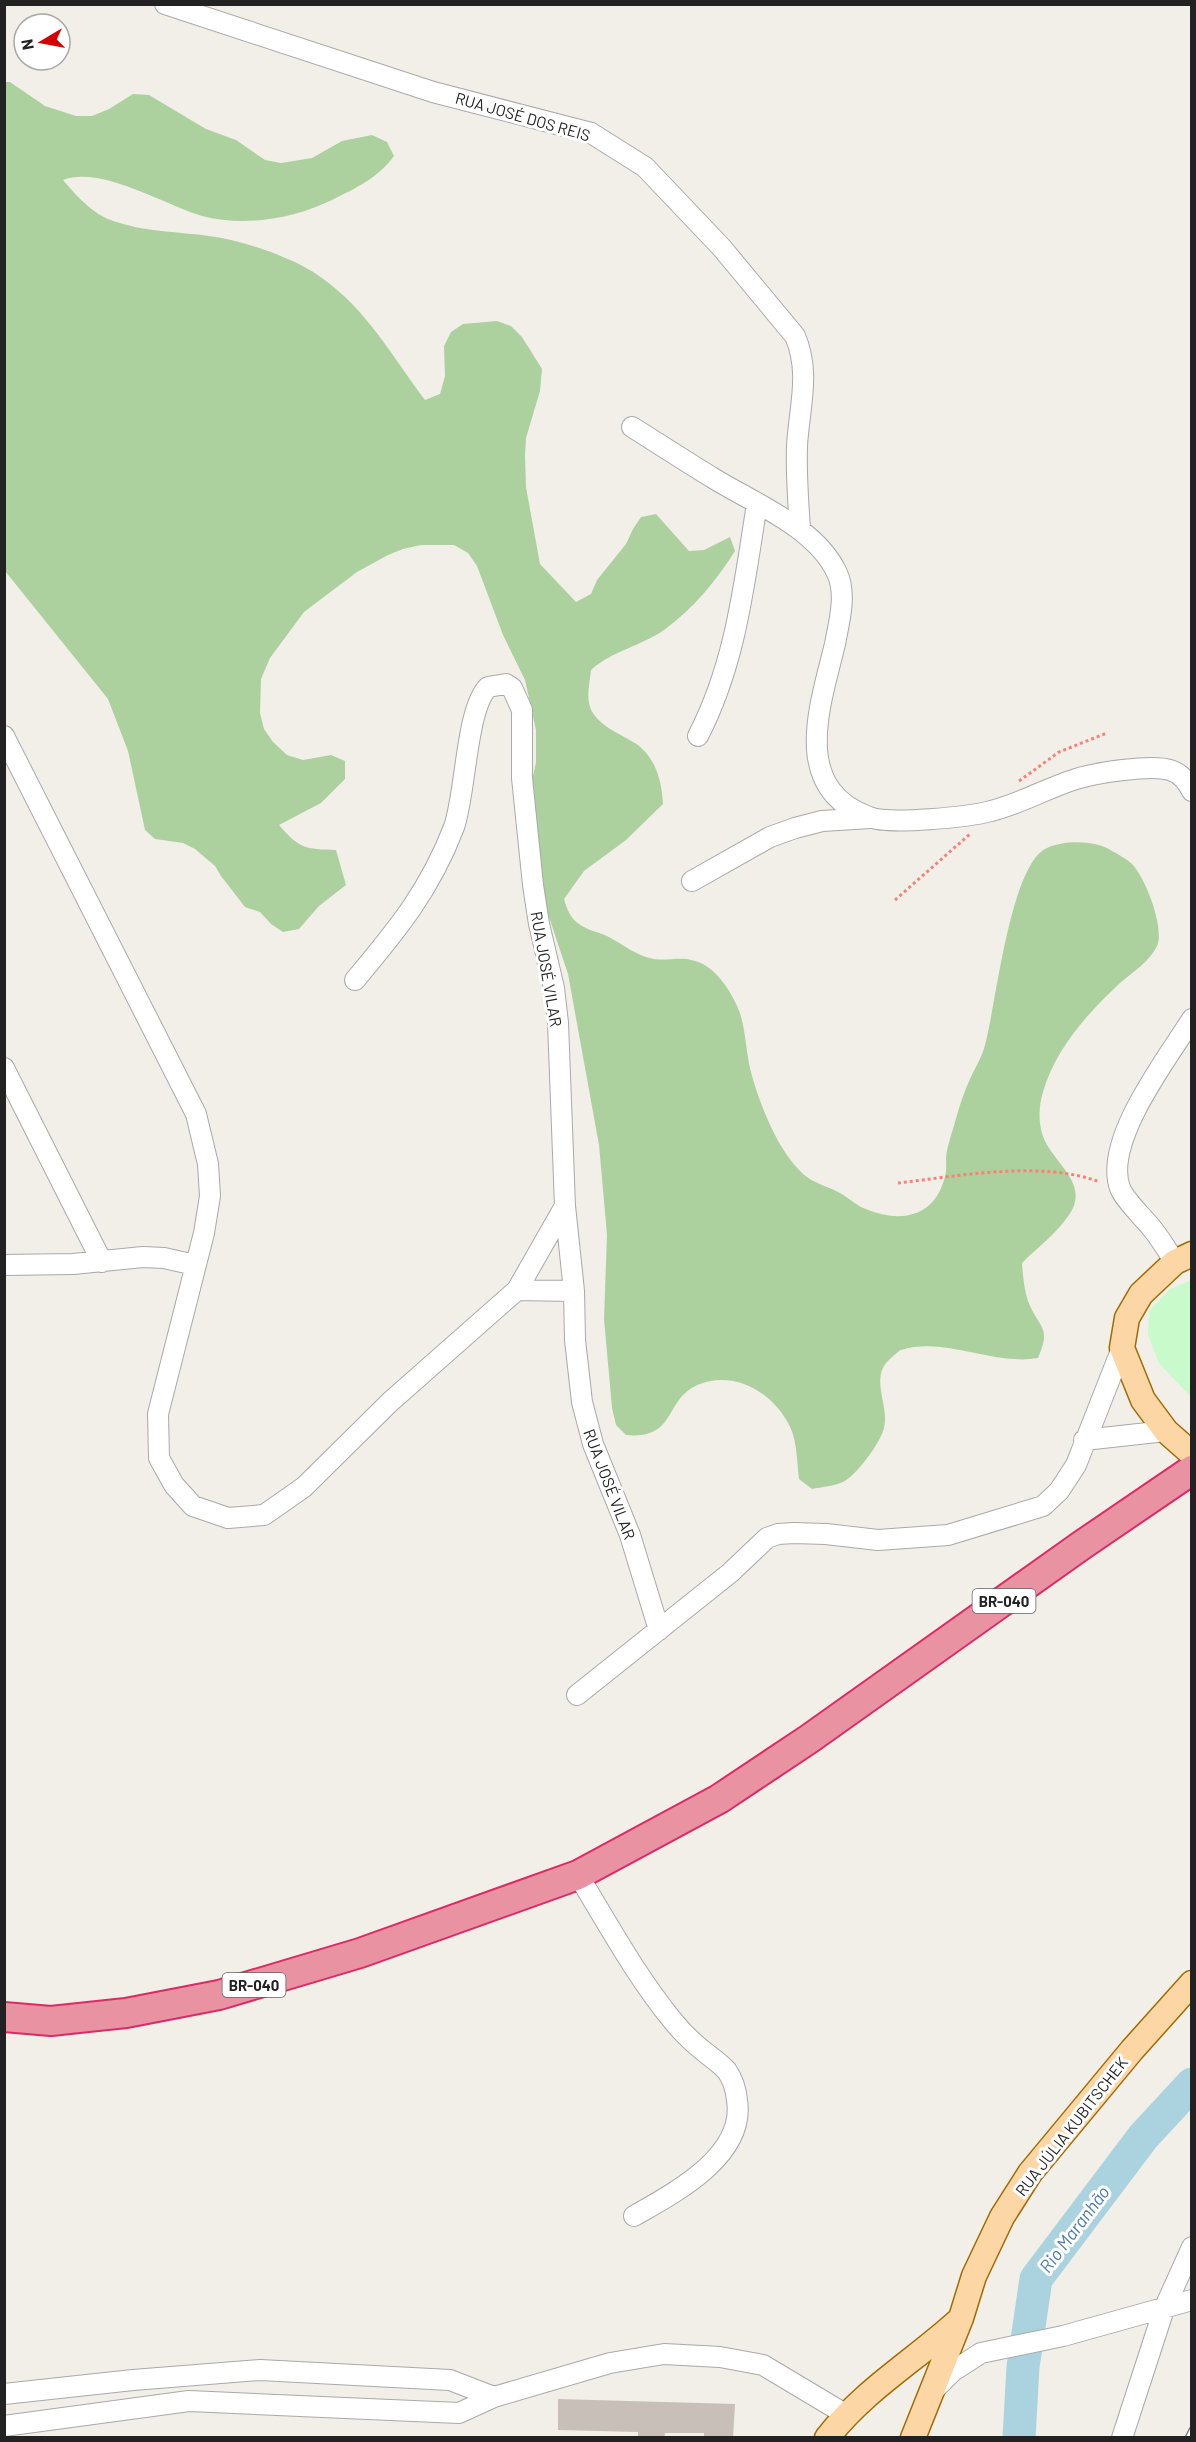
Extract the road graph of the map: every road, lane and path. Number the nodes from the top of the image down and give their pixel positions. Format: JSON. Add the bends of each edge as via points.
{"nodes":[{"id":1,"x":165,"y":4,"type":"edge"},
{"id":2,"x":632,"y":427,"type":"dead end"},
{"id":3,"x":757,"y":504,"type":"junction"},
{"id":4,"x":800,"y":529,"type":"junction"},
{"id":5,"x":4,"y":736,"type":"edge"},
{"id":6,"x":698,"y":736,"type":"dead end"},
{"id":7,"x":10,"y":759,"type":"edge"},
{"id":8,"x":1191,"y":791,"type":"edge"},
{"id":9,"x":871,"y":818,"type":"junction"},
{"id":10,"x":692,"y":881,"type":"dead end"},
{"id":11,"x":355,"y":980,"type":"dead end"},
{"id":12,"x":1191,"y":1019,"type":"edge"},
{"id":13,"x":4,"y":1068,"type":"edge"},
{"id":14,"x":898,"y":1183,"type":"dead end"},
{"id":15,"x":1121,"y":1191,"type":"junction"},
{"id":16,"x":565,"y":1206,"type":"junction"},
{"id":17,"x":1183,"y":1258,"type":"edge"},
{"id":18,"x":102,"y":1262,"type":"junction"},
{"id":19,"x":4,"y":1265,"type":"edge"},
{"id":20,"x":195,"y":1265,"type":"junction"},
{"id":21,"x":517,"y":1290,"type":"junction"},
{"id":22,"x":574,"y":1291,"type":"junction"},
{"id":23,"x":1122,"y":1348,"type":"junction"},
{"id":24,"x":1166,"y":1431,"type":"junction"},
{"id":25,"x":1084,"y":1440,"type":"junction"},
{"id":26,"x":1191,"y":1454,"type":"edge"},
{"id":27,"x":1191,"y":1470,"type":"edge"},
{"id":28,"x":659,"y":1630,"type":"junction"},
{"id":29,"x":578,"y":1695,"type":"dead end"},
{"id":30,"x":578,"y":1875,"type":"junction"},
{"id":31,"x":1191,"y":1983,"type":"edge"},
{"id":32,"x":4,"y":2017,"type":"edge"},
{"id":33,"x":634,"y":2216,"type":"dead end"},
{"id":34,"x":1191,"y":2247,"type":"edge"},
{"id":35,"x":1191,"y":2300,"type":"edge"},
{"id":36,"x":1164,"y":2309,"type":"junction"},
{"id":37,"x":961,"y":2318,"type":"junction"},
{"id":38,"x":987,"y":2352,"type":"junction"},
{"id":39,"x":932,"y":2392,"type":"junction"},
{"id":40,"x":4,"y":2394,"type":"edge"},
{"id":41,"x":494,"y":2397,"type":"junction"},
{"id":42,"x":845,"y":2414,"type":"junction"},
{"id":43,"x":4,"y":2426,"type":"edge"},
{"id":44,"x":827,"y":2438,"type":"edge"},
{"id":45,"x":914,"y":2438,"type":"edge"},
{"id":46,"x":1122,"y":2438,"type":"edge"}],
"edges":[{"from":1,"to":4,"type":"street","name":"RUA JOSÉ DOS REIS","via":[[434,92],[591,133],[645,167],[722,248],[795,336],[802,352],[796,476]]},
{"from":2,"to":3,"type":"street"},
{"from":3,"to":4,"type":"street"},
{"from":3,"to":6,"type":"street","via":[[729,662]]},
{"from":4,"to":9,"type":"street","via":[[824,552],[838,574],[841,594],[840,620],[817,734],[817,763],[824,783],[838,801]]},
{"from":5,"to":7,"type":"street"},
{"from":7,"to":20,"type":"street","via":[[196,1114],[208,1164],[210,1196]]},
{"from":8,"to":9,"type":"street","via":[[1184,778],[1169,769],[1130,769],[1077,778],[992,811],[918,819]]},
{"from":9,"to":10,"type":"street","via":[[822,821],[795,828],[770,837]]},
{"from":11,"to":16,"type":"street","name":"RUA JOSÉ VILAR","via":[[419,899],[436,869],[455,825],[476,705],[488,687],[506,684],[512,688],[522,710],[522,778],[533,885],[555,1000]]},
{"from":12,"to":15,"type":"street","via":[[1129,1122],[1119,1150]]},
{"from":13,"to":18,"type":"street"},
{"from":14,"to":15,"type":"path","via":[[1019,1170],[1088,1178]]},
{"from":15,"to":17,"type":"street"},
{"from":16,"to":21,"type":"street"},
{"from":16,"to":22,"type":"street","name":"RUA JOSÉ VILAR"},
{"from":17,"to":23,"type":"main road","via":[[1141,1294],[1127,1318]]},
{"from":18,"to":19,"type":"street"},
{"from":18,"to":20,"type":"street","via":[[154,1258]]},
{"from":20,"to":21,"type":"street","via":[[158,1414],[159,1458],[174,1485],[193,1506],[228,1518],[264,1515],[304,1487],[390,1402]]},
{"from":21,"to":22,"type":"street"},
{"from":22,"to":28,"type":"street","name":"RUA JOSÉ VILAR","via":[[577,1360],[587,1425],[630,1535]]},
{"from":23,"to":24,"type":"main road","via":[[1143,1400]]},
{"from":23,"to":25,"type":"street"},
{"from":24,"to":25,"type":"street"},
{"from":24,"to":26,"type":"main road"},
{"from":25,"to":28,"type":"street","via":[[1076,1465],[1059,1491],[1043,1506],[948,1535],[878,1540],[778,1534],[756,1546],[730,1573]]},
{"from":27,"to":30,"type":"highway","number":"BR-040","via":[[719,1799]]},
{"from":28,"to":29,"type":"street"},
{"from":30,"to":32,"type":"highway","number":"BR-040","via":[[360,1953],[219,1995],[94,2017],[51,2021]]},
{"from":30,"to":33,"type":"street","via":[[635,1969],[673,2021],[726,2069],[735,2085],[739,2108],[730,2140],[715,2160],[688,2184]]},
{"from":31,"to":37,"type":"main road","name":"RUA JÚLIA KUBITSCHEK","via":[[1030,2173],[1002,2217],[974,2276]]},
{"from":34,"to":36,"type":"street"},
{"from":35,"to":36,"type":"street"},
{"from":36,"to":38,"type":"street"},
{"from":36,"to":46,"type":"street"},
{"from":37,"to":38,"type":"street","via":[[969,2345]]},
{"from":37,"to":39,"type":"main road","name":"RUA JÚLIA KUBITSCHEK"},
{"from":37,"to":42,"type":"main road"},
{"from":38,"to":39,"type":"street","via":[[954,2371]]},
{"from":39,"to":45,"type":"main road","name":"RUA JÚLIA KUBITSCHEK"},
{"from":40,"to":41,"type":"street","via":[[260,2370],[450,2380]]},
{"from":41,"to":42,"type":"street","via":[[610,2363],[664,2354],[708,2356],[762,2364]]},
{"from":41,"to":43,"type":"street","via":[[459,2413],[189,2401]]},
{"from":42,"to":44,"type":"main road"}]}
